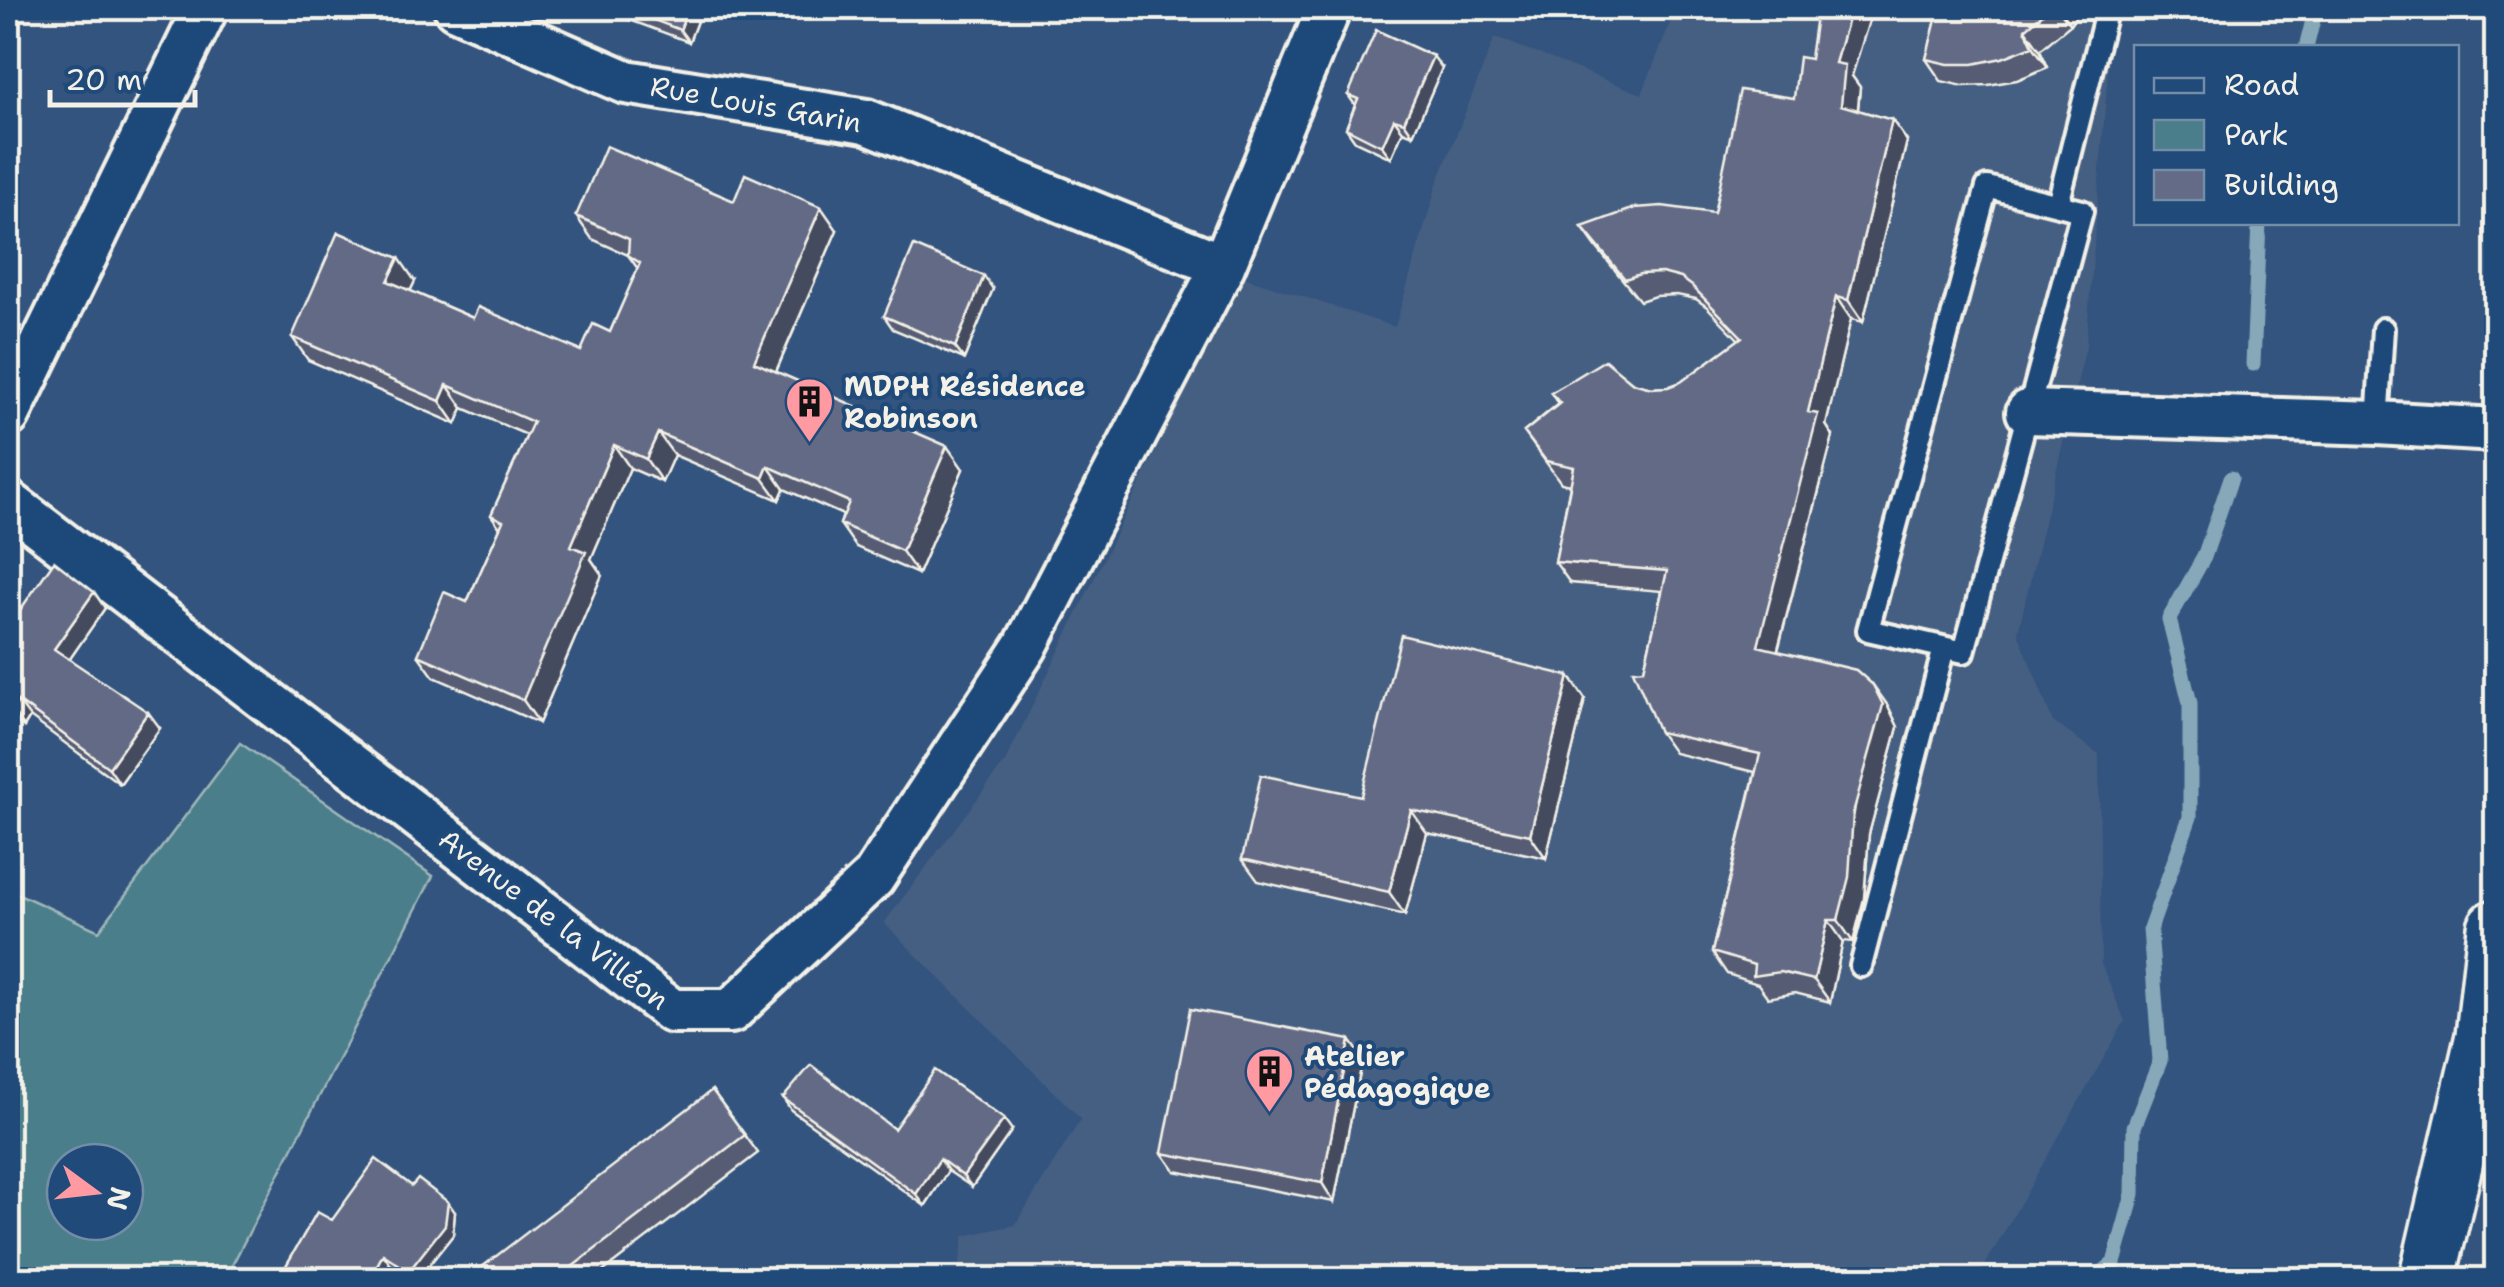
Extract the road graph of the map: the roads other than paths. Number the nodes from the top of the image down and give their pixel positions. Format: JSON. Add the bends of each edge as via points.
{"nodes":[{"id":1,"x":206,"y":8,"type":"edge"},
{"id":2,"x":456,"y":8,"type":"edge"},
{"id":3,"x":1329,"y":8,"type":"edge"},
{"id":4,"x":2107,"y":8,"type":"edge"},
{"id":5,"x":2058,"y":204,"type":"junction"},
{"id":6,"x":1223,"y":266,"type":"junction"},
{"id":7,"x":2383,"y":330,"type":"dead end"},
{"id":8,"x":2028,"y":412,"type":"junction"},
{"id":9,"x":8,"y":415,"type":"edge"},
{"id":10,"x":2377,"y":423,"type":"junction"},
{"id":11,"x":2496,"y":430,"type":"edge"},
{"id":12,"x":8,"y":502,"type":"edge"},
{"id":13,"x":1944,"y":648,"type":"junction"},
{"id":14,"x":2496,"y":928,"type":"edge"},
{"id":15,"x":1861,"y":966,"type":"dead end"},
{"id":16,"x":2427,"y":1280,"type":"edge"}],
"edges":[{"from":1,"to":9,"type":"street"},
{"from":2,"to":6,"type":"street","name":"Rue Louis Garin","via":[[626,82],[866,121]]},
{"from":3,"to":6,"type":"street","name":"Avenue de la Villéon"},
{"from":4,"to":5,"type":"lane"},
{"from":5,"to":8,"type":"lane","via":[[2082,211]]},
{"from":5,"to":13,"type":"lane","via":[[1986,187],[1868,630]]},
{"from":6,"to":12,"type":"street","name":"Avenue de la Villéon","via":[[1025,648],[873,878],[731,1012],[672,1011]]},
{"from":7,"to":10,"type":"lane"},
{"from":8,"to":10,"type":"street"},
{"from":8,"to":13,"type":"lane","via":[[1964,652]]},
{"from":10,"to":11,"type":"street"},
{"from":13,"to":15,"type":"lane"},
{"from":14,"to":16,"type":"main road","via":[[2484,1036]]}]}
